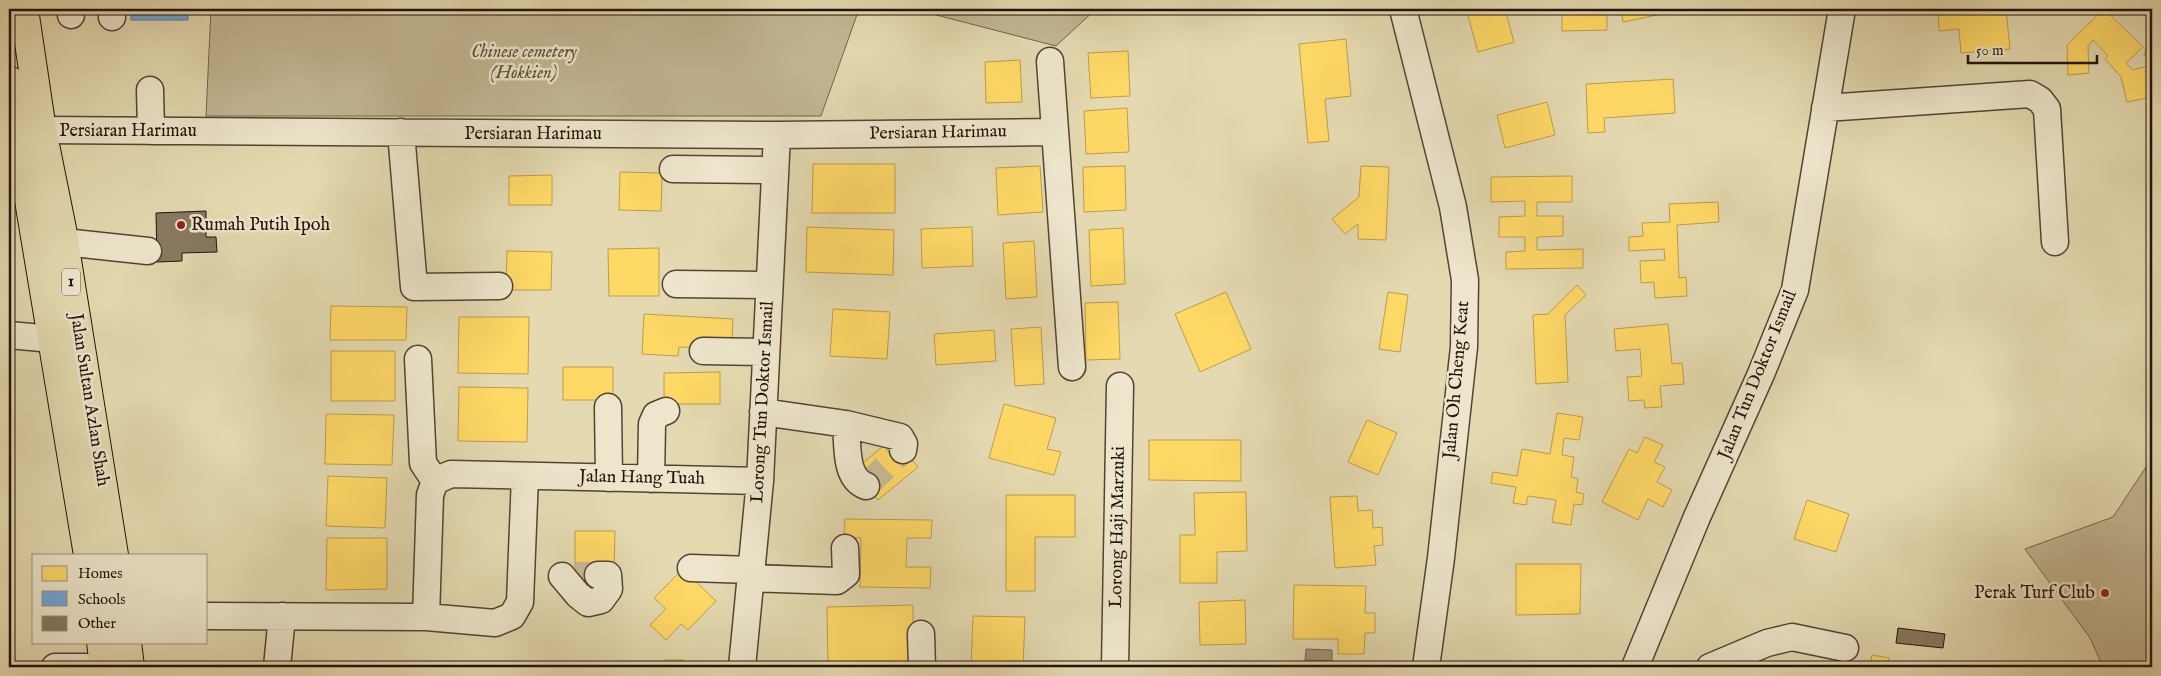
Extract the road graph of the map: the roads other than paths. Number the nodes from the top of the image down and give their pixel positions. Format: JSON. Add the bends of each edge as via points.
{"nodes":[{"id":1,"x":24,"y":9,"type":"edge"},
{"id":2,"x":1403,"y":9,"type":"edge"},
{"id":3,"x":1842,"y":9,"type":"edge"},
{"id":4,"x":1050,"y":61,"type":"dead end"},
{"id":5,"x":9,"y":80,"type":"edge"},
{"id":6,"x":150,"y":90,"type":"dead end"},
{"id":7,"x":1825,"y":108,"type":"junction"},
{"id":8,"x":42,"y":130,"type":"junction"},
{"id":9,"x":151,"y":131,"type":"junction"},
{"id":10,"x":401,"y":132,"type":"junction"},
{"id":11,"x":1054,"y":132,"type":"junction"},
{"id":12,"x":777,"y":136,"type":"junction"},
{"id":13,"x":673,"y":169,"type":"dead end"},
{"id":14,"x":775,"y":170,"type":"junction"},
{"id":15,"x":64,"y":242,"type":"junction"},
{"id":16,"x":2055,"y":242,"type":"dead end"},
{"id":17,"x":148,"y":250,"type":"dead end"},
{"id":18,"x":676,"y":284,"type":"dead end"},
{"id":19,"x":769,"y":285,"type":"junction"},
{"id":20,"x":499,"y":286,"type":"dead end"},
{"id":21,"x":9,"y":335,"type":"edge"},
{"id":22,"x":52,"y":339,"type":"junction"},
{"id":23,"x":703,"y":351,"type":"dead end"},
{"id":24,"x":766,"y":352,"type":"junction"},
{"id":25,"x":418,"y":359,"type":"dead end"},
{"id":26,"x":1072,"y":367,"type":"dead end"},
{"id":27,"x":1120,"y":386,"type":"dead end"},
{"id":28,"x":608,"y":407,"type":"dead end"},
{"id":29,"x":666,"y":411,"type":"dead end"},
{"id":30,"x":763,"y":412,"type":"junction"},
{"id":31,"x":846,"y":424,"type":"junction"},
{"id":32,"x":903,"y":450,"type":"dead end"},
{"id":33,"x":525,"y":476,"type":"junction"},
{"id":34,"x":609,"y":478,"type":"junction"},
{"id":35,"x":651,"y":478,"type":"junction"},
{"id":36,"x":435,"y":481,"type":"junction"},
{"id":37,"x":760,"y":481,"type":"junction"},
{"id":38,"x":866,"y":486,"type":"dead end"},
{"id":39,"x":845,"y":548,"type":"dead end"},
{"id":40,"x":88,"y":554,"type":"edge"},
{"id":41,"x":114,"y":554,"type":"edge"},
{"id":42,"x":691,"y":568,"type":"dead end"},
{"id":43,"x":751,"y":574,"type":"junction"},
{"id":44,"x":578,"y":575,"type":"tunnel mouth"},
{"id":45,"x":521,"y":578,"type":"junction"},
{"id":46,"x":208,"y":616,"type":"edge"},
{"id":47,"x":282,"y":616,"type":"junction"},
{"id":48,"x":426,"y":617,"type":"junction"},
{"id":49,"x":921,"y":634,"type":"dead end"},
{"id":50,"x":101,"y":644,"type":"edge"},
{"id":51,"x":127,"y":644,"type":"edge"},
{"id":52,"x":1845,"y":648,"type":"dead end"},
{"id":53,"x":55,"y":667,"type":"edge"},
{"id":54,"x":104,"y":667,"type":"edge"},
{"id":55,"x":130,"y":667,"type":"edge"},
{"id":56,"x":277,"y":667,"type":"edge"},
{"id":57,"x":742,"y":667,"type":"edge"},
{"id":58,"x":922,"y":667,"type":"edge"},
{"id":59,"x":1115,"y":667,"type":"edge"},
{"id":60,"x":1426,"y":667,"type":"edge"},
{"id":61,"x":1635,"y":667,"type":"edge"},
{"id":62,"x":1710,"y":667,"type":"edge"}],
"edges":[{"from":1,"to":8,"type":"main road","name":"Jalan Sultan Azlan Shah","number":"1"},
{"from":2,"to":60,"type":"street","name":"Jalan Oh Cheng Keat","via":[[1453,208],[1465,280],[1464,347]]},
{"from":3,"to":7,"type":"street","name":"Jalan Tun Doktor Ismail"},
{"from":4,"to":11,"type":"street"},
{"from":5,"to":22,"type":"main road","name":"Jalan Sultan Azlan Shah","number":"1"},
{"from":6,"to":9,"type":"street"},
{"from":7,"to":16,"type":"street","via":[[2030,94],[2047,109]]},
{"from":7,"to":61,"type":"street","name":"Jalan Tun Doktor Ismail","via":[[1794,290]]},
{"from":8,"to":9,"type":"street","name":"Persiaran Harimau"},
{"from":8,"to":15,"type":"main road","name":"Jalan Sultan Azlan Shah","number":"1"},
{"from":9,"to":10,"type":"street","name":"Persiaran Harimau"},
{"from":10,"to":12,"type":"street","name":"Persiaran Harimau"},
{"from":10,"to":20,"type":"street","via":[[414,287]]},
{"from":11,"to":12,"type":"street","name":"Persiaran Harimau"},
{"from":11,"to":26,"type":"street"},
{"from":12,"to":14,"type":"street","name":"Lorong Tun Doktor Ismail"},
{"from":13,"to":14,"type":"street"},
{"from":14,"to":19,"type":"street","name":"Lorong Tun Doktor Ismail"},
{"from":15,"to":17,"type":"street"},
{"from":15,"to":41,"type":"main road","name":"Jalan Sultan Azlan Shah","number":"1"},
{"from":18,"to":19,"type":"street"},
{"from":19,"to":24,"type":"street","name":"Lorong Tun Doktor Ismail"},
{"from":21,"to":22,"type":"street"},
{"from":22,"to":40,"type":"main road","name":"Jalan Sultan Azlan Shah","number":"1"},
{"from":23,"to":24,"type":"street"},
{"from":24,"to":30,"type":"street","name":"Lorong Tun Doktor Ismail"},
{"from":25,"to":36,"type":"street","via":[[422,463]]},
{"from":27,"to":59,"type":"street","name":"Lorong Haji Marzuki"},
{"from":28,"to":34,"type":"street"},
{"from":29,"to":35,"type":"street","via":[[656,415],[652,424]]},
{"from":30,"to":31,"type":"street"},
{"from":30,"to":37,"type":"street","name":"Lorong Tun Doktor Ismail"},
{"from":31,"to":32,"type":"street","via":[[900,437]]},
{"from":31,"to":38,"type":"street","via":[[851,473],[858,483]]},
{"from":33,"to":34,"type":"street","name":"Jalan Hang Tuah"},
{"from":33,"to":36,"type":"street","name":"Jalan Hang Tuah","via":[[451,474]]},
{"from":33,"to":45,"type":"street"},
{"from":34,"to":35,"type":"street","name":"Jalan Hang Tuah"},
{"from":35,"to":37,"type":"street","name":"Jalan Hang Tuah"},
{"from":36,"to":48,"type":"street","via":[[430,495]]},
{"from":37,"to":43,"type":"street","name":"Lorong Tun Doktor Ismail"},
{"from":39,"to":43,"type":"street","via":[[846,574],[837,581]]},
{"from":42,"to":43,"type":"street"},
{"from":43,"to":57,"type":"street","name":"Lorong Tun Doktor Ismail"},
{"from":44,"to":45,"type":"street"},
{"from":45,"to":48,"type":"street","via":[[520,602],[512,616],[495,623]]},
{"from":46,"to":47,"type":"street"},
{"from":47,"to":48,"type":"street"},
{"from":47,"to":56,"type":"street"},
{"from":49,"to":58,"type":"street"},
{"from":50,"to":54,"type":"main road"},
{"from":51,"to":55,"type":"main road"},
{"from":52,"to":62,"type":"street","via":[[1792,637],[1767,643]]},
{"from":53,"to":54,"type":"street"}]}
